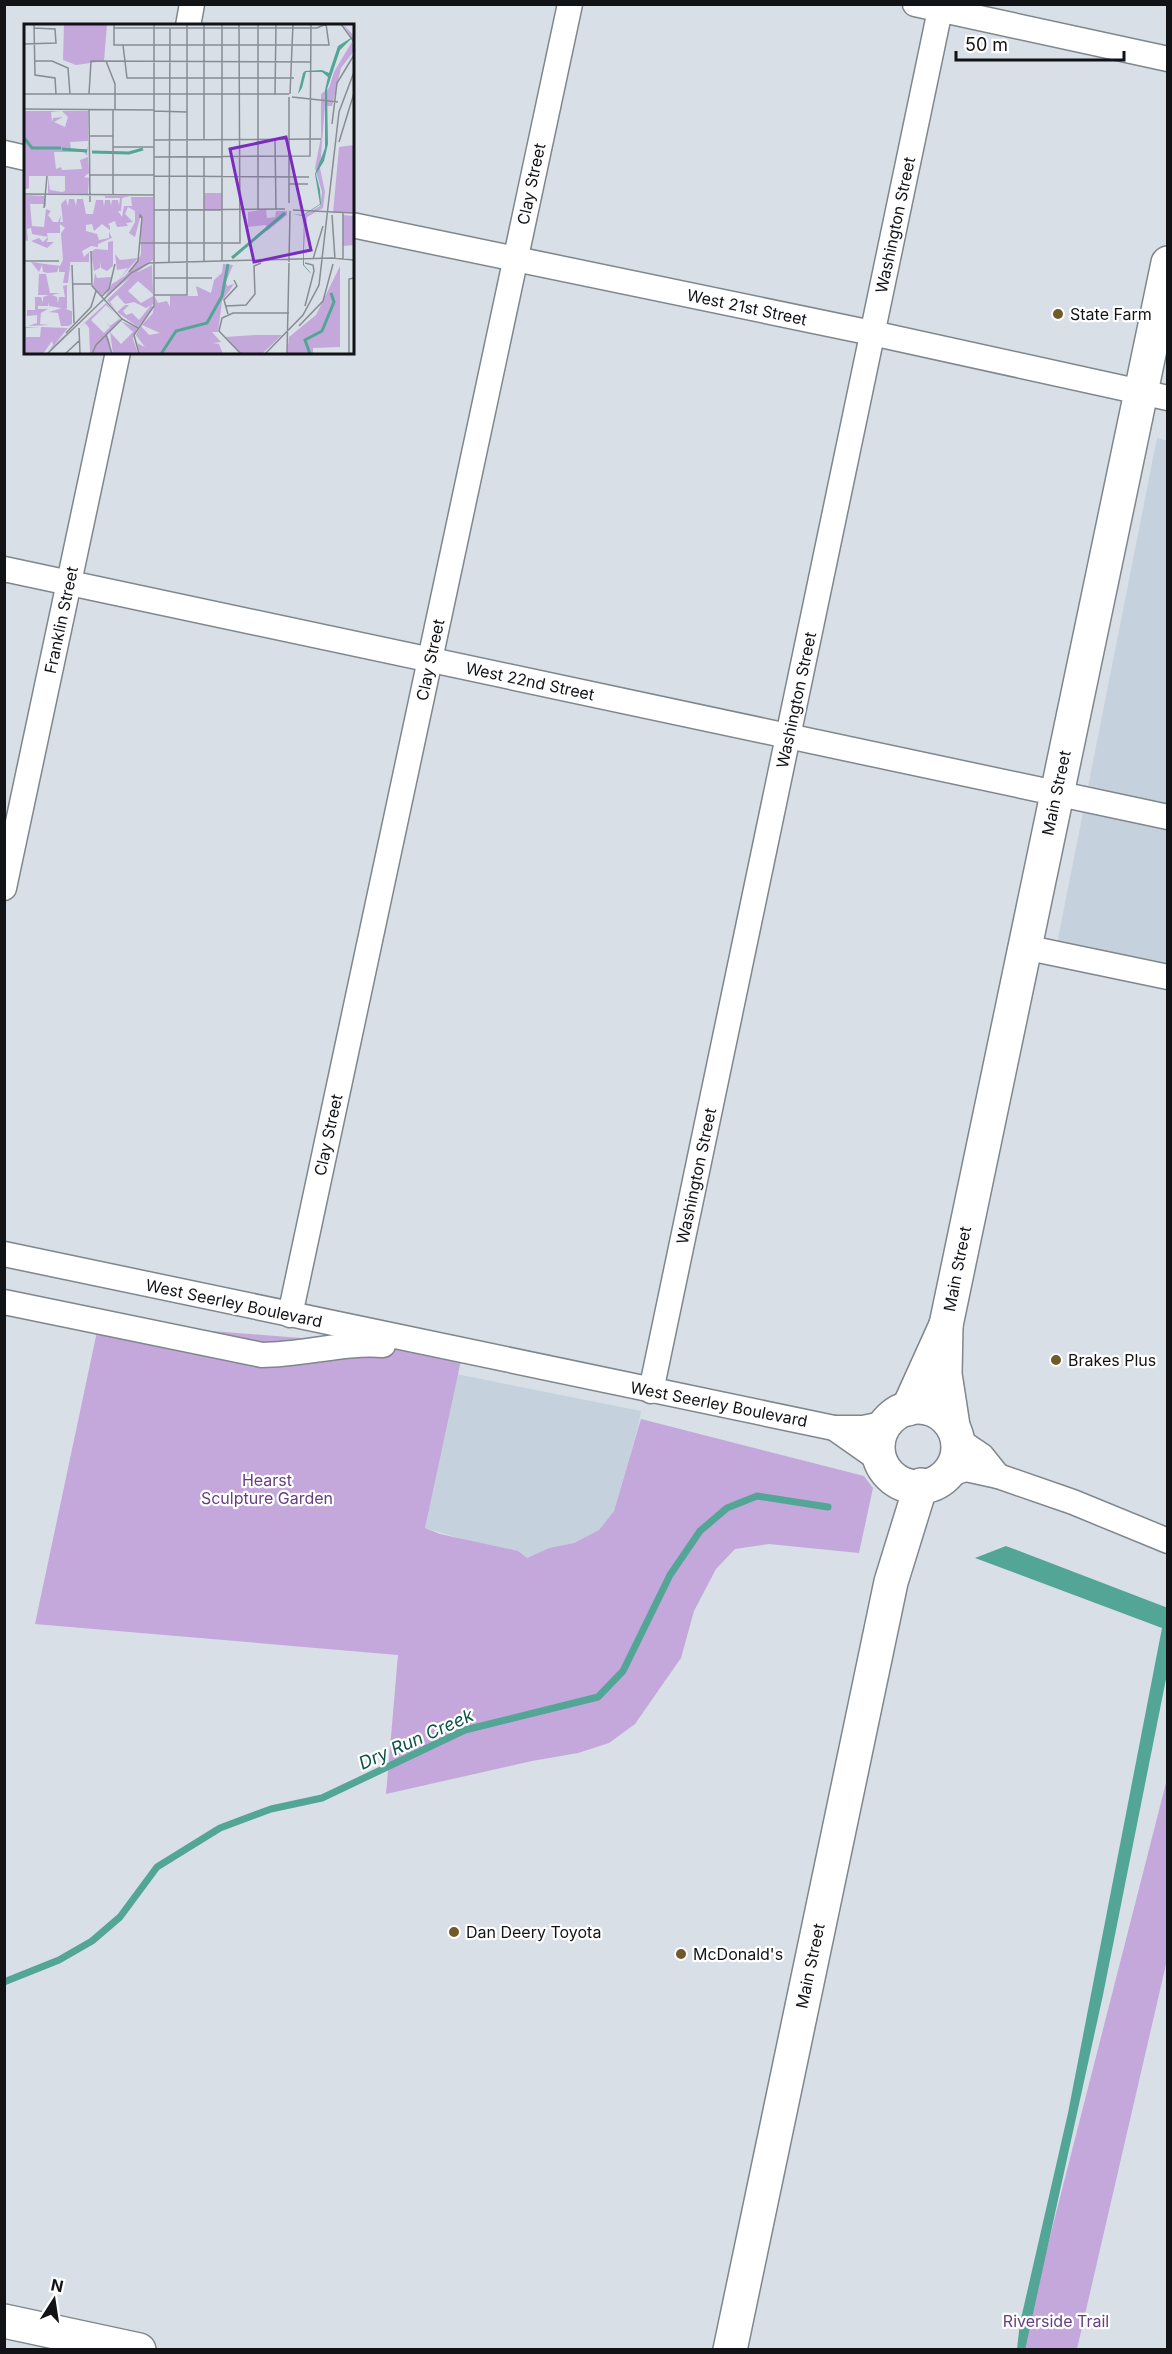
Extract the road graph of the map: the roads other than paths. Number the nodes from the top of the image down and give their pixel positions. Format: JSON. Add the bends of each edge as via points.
{"nodes":[{"id":1,"x":192,"y":4,"type":"edge"},
{"id":2,"x":570,"y":4,"type":"edge"},
{"id":3,"x":915,"y":4,"type":"edge"},
{"id":4,"x":940,"y":10,"type":"junction"},
{"id":5,"x":188,"y":24,"type":"edge"},
{"id":6,"x":1167,"y":58,"type":"edge"},
{"id":7,"x":4,"y":153,"type":"edge"},
{"id":8,"x":24,"y":158,"type":"edge"},
{"id":9,"x":354,"y":225,"type":"edge"},
{"id":10,"x":515,"y":259,"type":"junction"},
{"id":11,"x":1167,"y":262,"type":"edge"},
{"id":12,"x":872,"y":333,"type":"junction"},
{"id":13,"x":118,"y":354,"type":"edge"},
{"id":14,"x":1154,"y":395,"type":"edge"},
{"id":15,"x":4,"y":569,"type":"edge"},
{"id":16,"x":69,"y":582,"type":"junction"},
{"id":17,"x":430,"y":660,"type":"junction"},
{"id":18,"x":788,"y":737,"type":"junction"},
{"id":19,"x":1056,"y":794,"type":"junction"},
{"id":20,"x":1167,"y":817,"type":"edge"},
{"id":21,"x":4,"y":888,"type":"edge"},
{"id":22,"x":1024,"y":947,"type":"junction"},
{"id":23,"x":1167,"y":978,"type":"edge"},
{"id":24,"x":4,"y":1254,"type":"edge"},
{"id":25,"x":4,"y":1302,"type":"edge"},
{"id":26,"x":290,"y":1315,"type":"junction"},
{"id":27,"x":946,"y":1324,"type":"junction"},
{"id":28,"x":464,"y":1351,"type":"junction"},
{"id":29,"x":651,"y":1391,"type":"junction"},
{"id":30,"x":897,"y":1416,"type":"junction"},
{"id":31,"x":834,"y":1428,"type":"junction"},
{"id":32,"x":955,"y":1432,"type":"junction"},
{"id":33,"x":884,"y":1467,"type":"junction"},
{"id":34,"x":998,"y":1476,"type":"junction"},
{"id":35,"x":934,"y":1480,"type":"junction"},
{"id":36,"x":1167,"y":1540,"type":"edge"},
{"id":37,"x":891,"y":1582,"type":"junction"},
{"id":38,"x":4,"y":2321,"type":"edge"},
{"id":39,"x":138,"y":2349,"type":"edge"},
{"id":40,"x":730,"y":2349,"type":"edge"}],
"edges":[{"from":1,"to":5,"type":"street"},
{"from":2,"to":10,"type":"street","name":"Clay Street"},
{"from":3,"to":4,"type":"street"},
{"from":4,"to":6,"type":"street"},
{"from":4,"to":12,"type":"street","name":"Washington Street"},
{"from":7,"to":8,"type":"street"},
{"from":9,"to":10,"type":"street","name":"West 21st Street"},
{"from":10,"to":12,"type":"street","name":"West 21st Street"},
{"from":10,"to":17,"type":"street","name":"Clay Street"},
{"from":11,"to":14,"type":"main road","name":"Main Street"},
{"from":12,"to":14,"type":"street","name":"West 21st Street"},
{"from":12,"to":18,"type":"street","name":"Washington Street"},
{"from":13,"to":16,"type":"street","name":"Franklin Street"},
{"from":14,"to":19,"type":"main road","name":"Main Street"},
{"from":15,"to":16,"type":"street","name":"West 22nd Street"},
{"from":16,"to":17,"type":"street","name":"West 22nd Street"},
{"from":16,"to":21,"type":"street","name":"Franklin Street"},
{"from":17,"to":18,"type":"street","name":"West 22nd Street"},
{"from":17,"to":26,"type":"street","name":"Clay Street"},
{"from":18,"to":19,"type":"street","name":"West 22nd Street"},
{"from":18,"to":29,"type":"street","name":"Washington Street"},
{"from":19,"to":20,"type":"street","name":"West 22nd Street"},
{"from":19,"to":22,"type":"main road","name":"Main Street"},
{"from":22,"to":23,"type":"street"},
{"from":22,"to":27,"type":"main road","name":"Main Street"},
{"from":24,"to":26,"type":"street","name":"West Seerley Boulevard"},
{"from":25,"to":28,"type":"street","name":"West Seerley Boulevard","via":[[262,1354],[289,1355],[361,1343]]},
{"from":26,"to":28,"type":"street","name":"West Seerley Boulevard"},
{"from":27,"to":30,"type":"main road","name":"Main Street"},
{"from":27,"to":32,"type":"main road","name":"Main Street","via":[[945,1374]]},
{"from":28,"to":29,"type":"street","name":"West Seerley Boulevard"},
{"from":29,"to":31,"type":"street","name":"West Seerley Boulevard"},
{"from":30,"to":31,"type":"street","name":"West Seerley Boulevard","via":[[863,1428]]},
{"from":30,"to":32,"type":"main road","via":[[921,1407],[933,1410]]},
{"from":30,"to":33,"type":"main road","via":[[880,1435]]},
{"from":31,"to":33,"type":"street","name":"West Seerley Boulevard"},
{"from":32,"to":34,"type":"street"},
{"from":32,"to":35,"type":"main road","via":[[958,1451]]},
{"from":33,"to":35,"type":"main road","via":[[898,1482],[910,1486]]},
{"from":33,"to":37,"type":"main road","name":"Main Street","via":[[891,1490]]},
{"from":34,"to":35,"type":"street","via":[[966,1469]]},
{"from":34,"to":36,"type":"street"},
{"from":35,"to":37,"type":"main road","name":"Main Street"},
{"from":37,"to":40,"type":"main road","name":"Main Street"},
{"from":38,"to":39,"type":"main road"}]}
